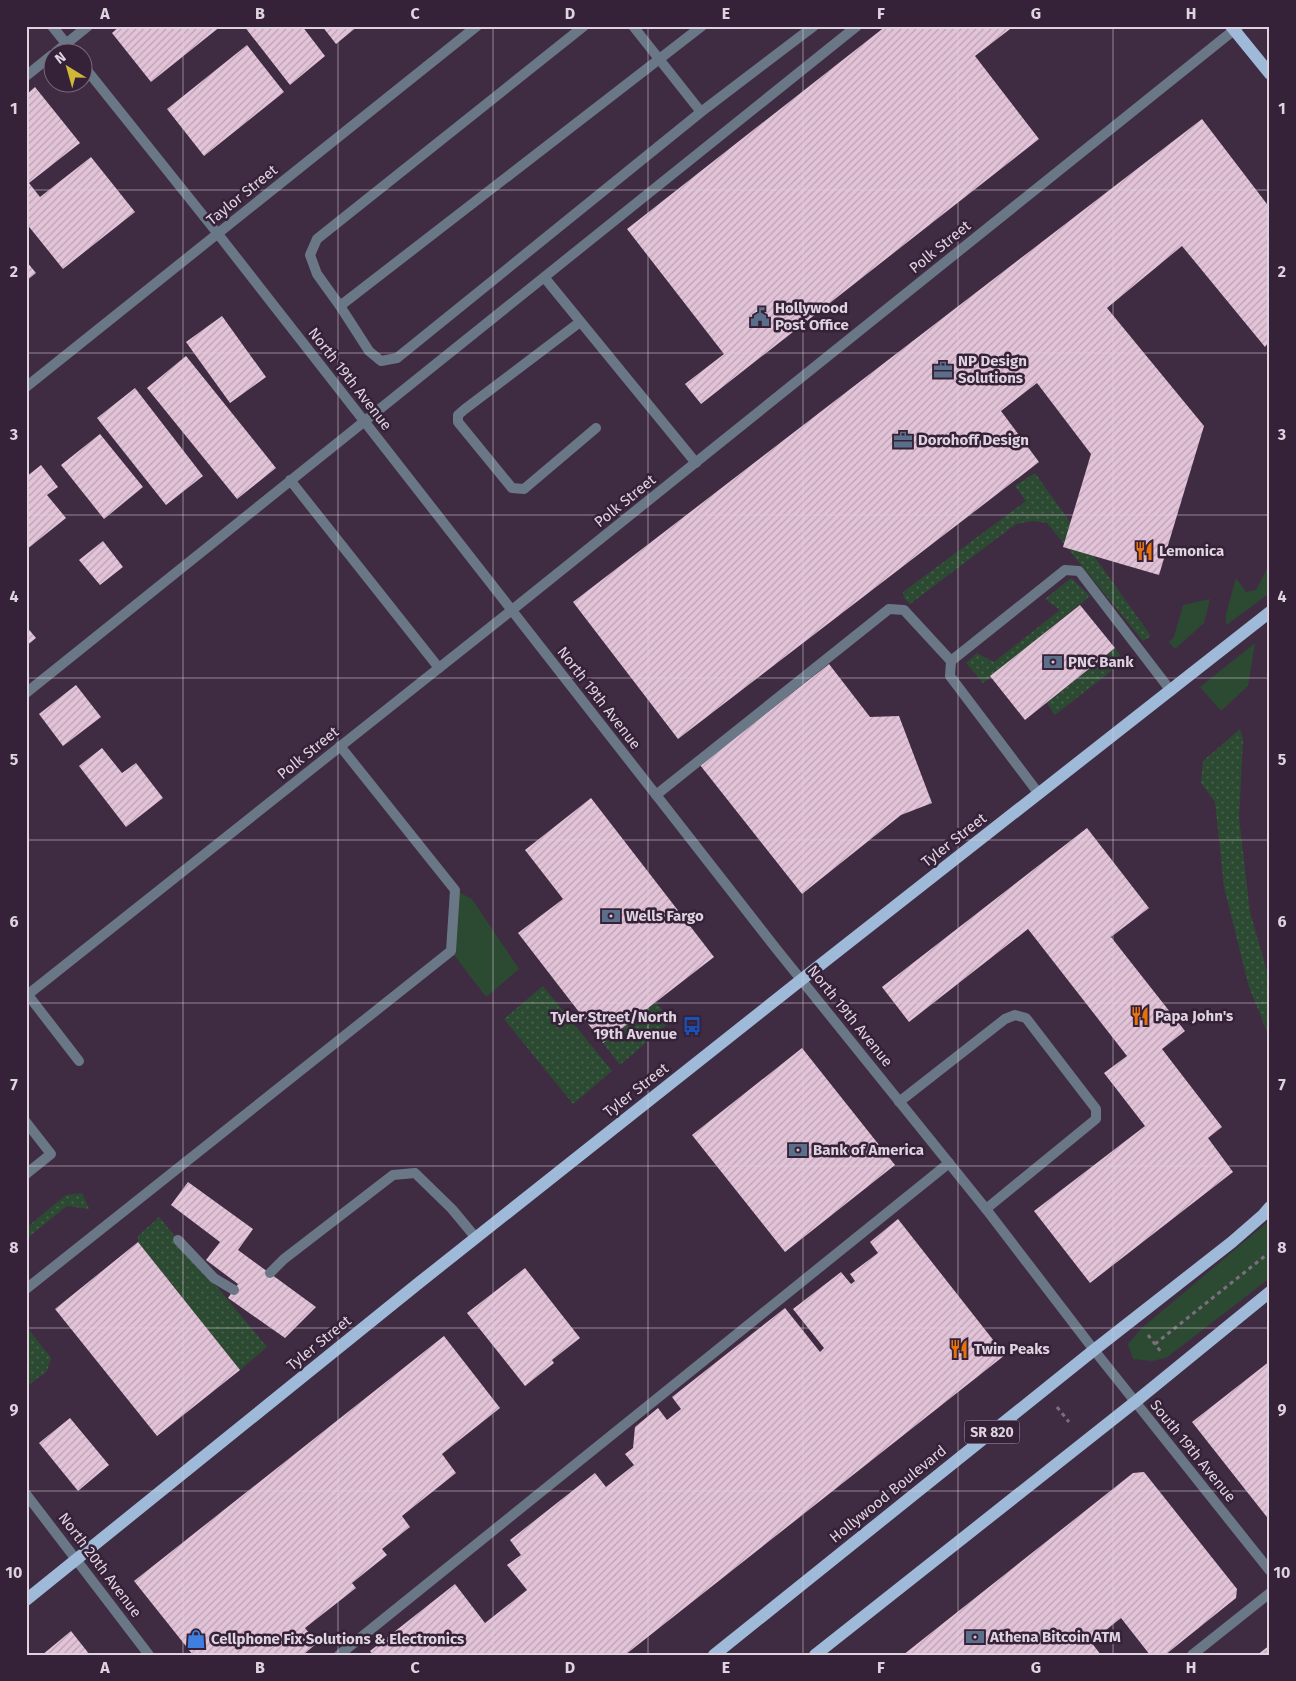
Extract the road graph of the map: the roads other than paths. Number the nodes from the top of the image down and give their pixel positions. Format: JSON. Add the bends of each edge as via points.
{"nodes":[{"id":1,"x":52,"y":26,"type":"edge"},
{"id":2,"x":88,"y":26,"type":"edge"},
{"id":3,"x":477,"y":26,"type":"edge"},
{"id":4,"x":584,"y":26,"type":"edge"},
{"id":5,"x":633,"y":26,"type":"edge"},
{"id":6,"x":702,"y":26,"type":"edge"},
{"id":7,"x":814,"y":26,"type":"edge"},
{"id":8,"x":857,"y":26,"type":"edge"},
{"id":9,"x":1235,"y":28,"type":"edge"},
{"id":10,"x":64,"y":42,"type":"edge"},
{"id":11,"x":68,"y":42,"type":"edge"},
{"id":12,"x":659,"y":59,"type":"junction"},
{"id":13,"x":42,"y":63,"type":"edge"},
{"id":14,"x":1270,"y":74,"type":"edge"},
{"id":15,"x":26,"y":76,"type":"edge"},
{"id":16,"x":92,"y":76,"type":"edge"},
{"id":17,"x":701,"y":112,"type":"junction"},
{"id":18,"x":218,"y":234,"type":"junction"},
{"id":19,"x":544,"y":277,"type":"junction"},
{"id":20,"x":340,"y":306,"type":"junction"},
{"id":21,"x":580,"y":322,"type":"junction"},
{"id":22,"x":26,"y":387,"type":"edge"},
{"id":23,"x":364,"y":421,"type":"junction"},
{"id":24,"x":596,"y":428,"type":"dead end"},
{"id":25,"x":696,"y":463,"type":"junction"},
{"id":26,"x":290,"y":480,"type":"junction"},
{"id":27,"x":512,"y":610,"type":"junction"},
{"id":28,"x":1270,"y":612,"type":"edge"},
{"id":29,"x":951,"y":661,"type":"junction"},
{"id":30,"x":439,"y":668,"type":"junction"},
{"id":31,"x":1171,"y":691,"type":"junction"},
{"id":32,"x":26,"y":693,"type":"edge"},
{"id":33,"x":340,"y":746,"type":"junction"},
{"id":34,"x":1038,"y":794,"type":"junction"},
{"id":35,"x":656,"y":795,"type":"junction"},
{"id":36,"x":801,"y":980,"type":"junction"},
{"id":37,"x":27,"y":995,"type":"edge"},
{"id":38,"x":79,"y":1061,"type":"dead end"},
{"id":39,"x":899,"y":1102,"type":"junction"},
{"id":40,"x":26,"y":1122,"type":"edge"},
{"id":41,"x":949,"y":1163,"type":"junction"},
{"id":42,"x":26,"y":1174,"type":"edge"},
{"id":43,"x":1270,"y":1208,"type":"edge"},
{"id":44,"x":986,"y":1209,"type":"junction"},
{"id":45,"x":476,"y":1238,"type":"junction"},
{"id":46,"x":178,"y":1240,"type":"dead end"},
{"id":47,"x":270,"y":1272,"type":"dead end"},
{"id":48,"x":26,"y":1289,"type":"edge"},
{"id":49,"x":234,"y":1290,"type":"dead end"},
{"id":50,"x":1270,"y":1292,"type":"edge"},
{"id":51,"x":1094,"y":1350,"type":"junction"},
{"id":52,"x":1135,"y":1402,"type":"junction"},
{"id":53,"x":26,"y":1494,"type":"edge"},
{"id":54,"x":76,"y":1559,"type":"junction"},
{"id":55,"x":1270,"y":1571,"type":"edge"},
{"id":56,"x":1270,"y":1593,"type":"edge"},
{"id":57,"x":26,"y":1600,"type":"edge"},
{"id":58,"x":149,"y":1655,"type":"edge"},
{"id":59,"x":339,"y":1655,"type":"edge"},
{"id":60,"x":714,"y":1655,"type":"edge"},
{"id":61,"x":815,"y":1655,"type":"edge"},
{"id":62,"x":1192,"y":1655,"type":"edge"}],
"edges":[{"from":1,"to":10,"type":"street"},
{"from":2,"to":11,"type":"street"},
{"from":3,"to":18,"type":"street","name":"Taylor Street"},
{"from":4,"to":20,"type":"street","via":[[317,240],[310,254],[316,274]]},
{"from":5,"to":12,"type":"street"},
{"from":6,"to":12,"type":"street"},
{"from":7,"to":17,"type":"street"},
{"from":8,"to":19,"type":"street"},
{"from":9,"to":14,"type":"main road"},
{"from":9,"to":25,"type":"street","name":"Polk Street"},
{"from":12,"to":17,"type":"street"},
{"from":12,"to":20,"type":"street"},
{"from":13,"to":15,"type":"street"},
{"from":16,"to":18,"type":"street","name":"North 19th Avenue"},
{"from":17,"to":20,"type":"street","via":[[397,358],[381,361],[369,351]]},
{"from":18,"to":22,"type":"street","name":"Taylor Street"},
{"from":18,"to":23,"type":"street","name":"North 19th Avenue"},
{"from":19,"to":21,"type":"street"},
{"from":19,"to":23,"type":"street"},
{"from":21,"to":24,"type":"street","via":[[465,408],[458,415],[458,422],[512,488],[517,489],[524,489]]},
{"from":21,"to":25,"type":"street"},
{"from":23,"to":26,"type":"street"},
{"from":23,"to":27,"type":"street","name":"North 19th Avenue"},
{"from":25,"to":27,"type":"street","name":"Polk Street"},
{"from":26,"to":30,"type":"street"},
{"from":26,"to":32,"type":"street"},
{"from":27,"to":30,"type":"street","name":"Polk Street"},
{"from":27,"to":35,"type":"street","name":"North 19th Avenue"},
{"from":28,"to":31,"type":"main road","name":"Tyler Street"},
{"from":29,"to":31,"type":"street","via":[[1065,570],[1080,572]]},
{"from":29,"to":34,"type":"street","via":[[950,676]]},
{"from":29,"to":35,"type":"street","via":[[904,610],[889,609]]},
{"from":30,"to":33,"type":"street","name":"Polk Street"},
{"from":31,"to":34,"type":"main road","name":"Tyler Street"},
{"from":33,"to":37,"type":"street","name":"Polk Street"},
{"from":33,"to":48,"type":"street","via":[[455,890],[450,951]]},
{"from":34,"to":36,"type":"main road","name":"Tyler Street"},
{"from":35,"to":36,"type":"street","name":"North 19th Avenue"},
{"from":36,"to":39,"type":"street","name":"North 19th Avenue"},
{"from":36,"to":45,"type":"main road","name":"Tyler Street"},
{"from":37,"to":38,"type":"street"},
{"from":39,"to":41,"type":"street","name":"North 19th Avenue"},
{"from":39,"to":44,"type":"street","via":[[1005,1019],[1015,1015],[1026,1018],[1096,1109],[1096,1119]]},
{"from":40,"to":42,"type":"street","via":[[51,1154]]},
{"from":41,"to":44,"type":"street","name":"North 19th Avenue"},
{"from":41,"to":59,"type":"street"},
{"from":43,"to":51,"type":"main road","name":"Hollywood Boulevard","number":"SR 820","via":[[1232,1242]]},
{"from":44,"to":51,"type":"street","name":"North 19th Avenue"},
{"from":45,"to":47,"type":"street","via":[[415,1173],[393,1175]]},
{"from":45,"to":54,"type":"main road","name":"Tyler Street"},
{"from":46,"to":49,"type":"street","via":[[214,1278]]},
{"from":50,"to":52,"type":"main road"},
{"from":51,"to":52,"type":"street","name":"South 19th Avenue"},
{"from":51,"to":60,"type":"main road","name":"Hollywood Boulevard","number":"SR 820"},
{"from":52,"to":55,"type":"street","name":"South 19th Avenue"},
{"from":52,"to":61,"type":"main road"},
{"from":53,"to":54,"type":"street","name":"North 20th Avenue"},
{"from":54,"to":57,"type":"main road","name":"Tyler Street"},
{"from":54,"to":58,"type":"street","name":"North 20th Avenue"},
{"from":56,"to":62,"type":"street"}]}
